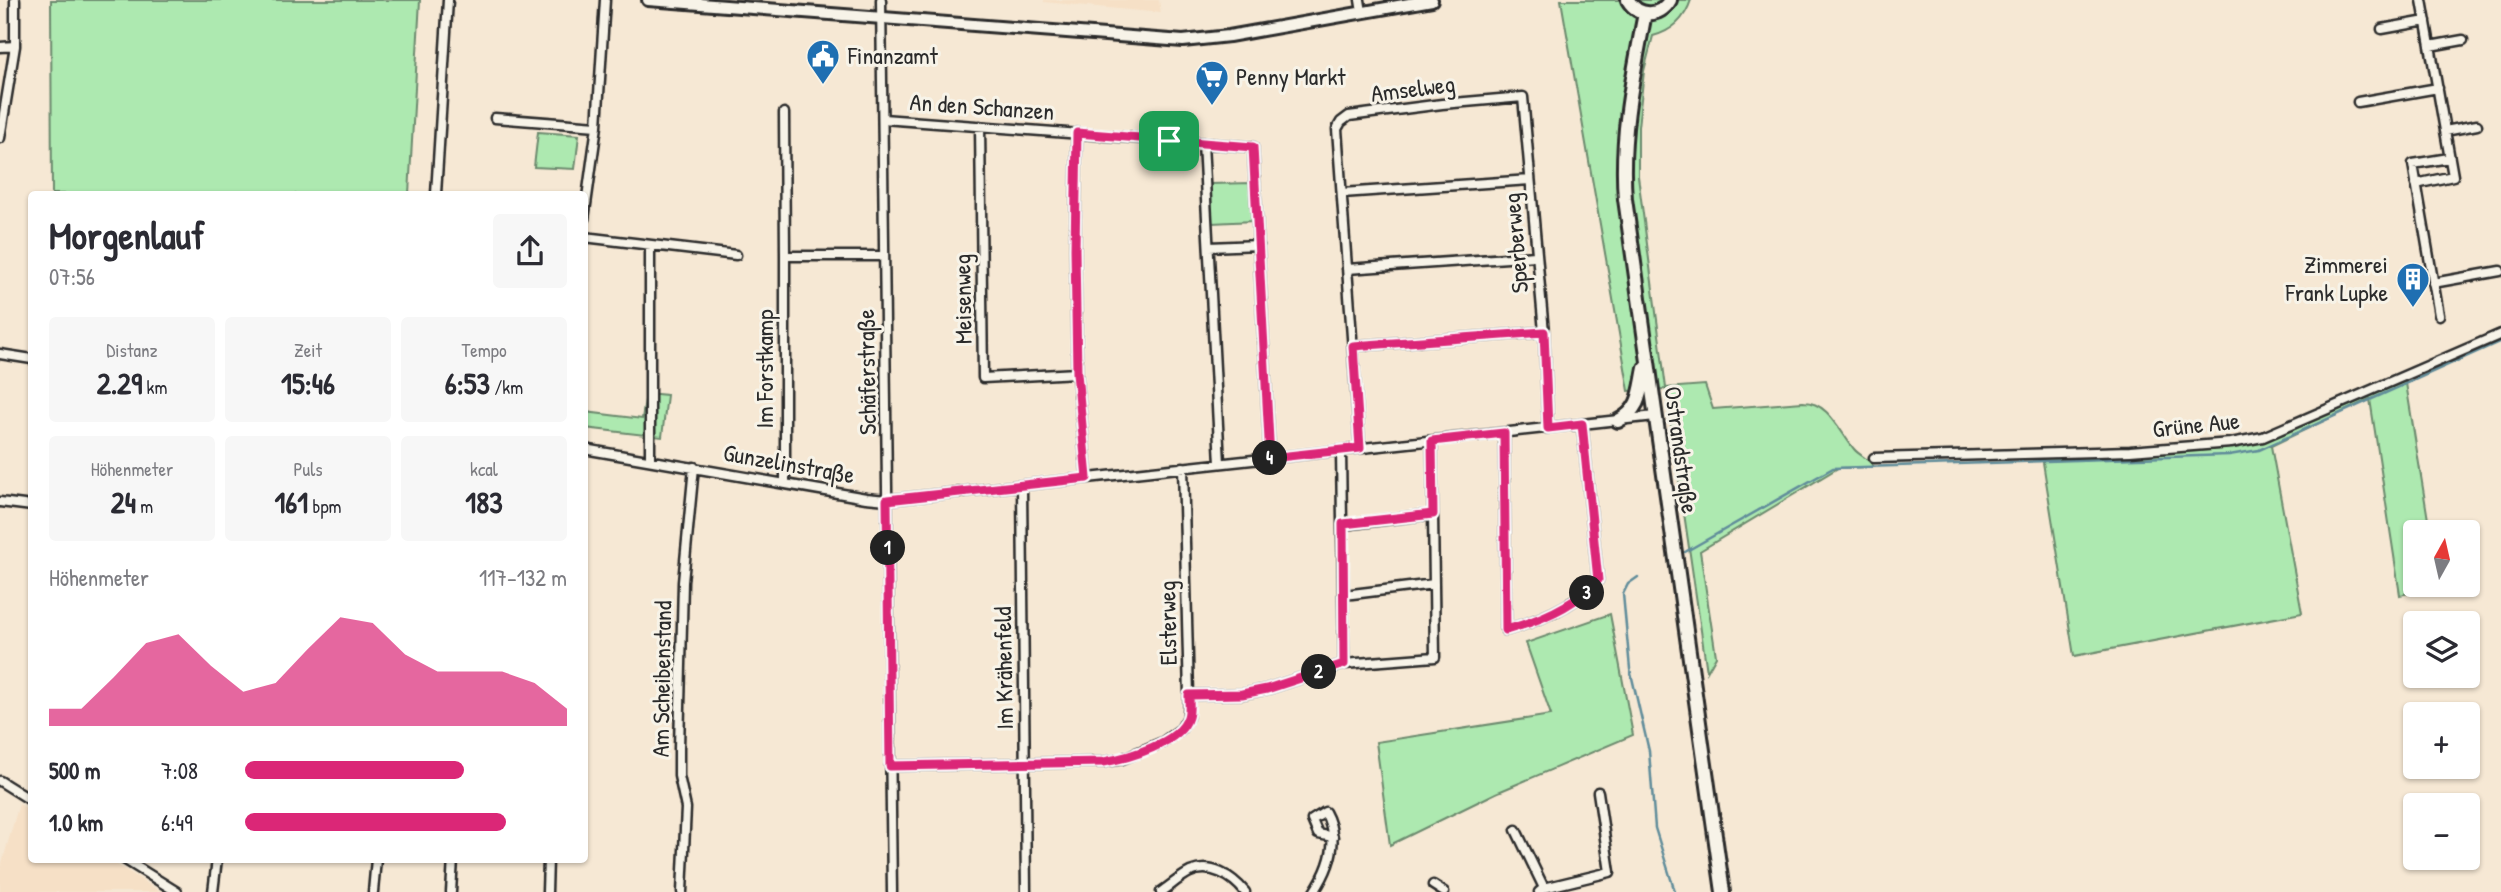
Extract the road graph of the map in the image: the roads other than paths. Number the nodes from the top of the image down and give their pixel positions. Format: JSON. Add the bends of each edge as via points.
{"nodes":[{"id":1,"x":15,"y":0,"type":"edge"},
{"id":2,"x":448,"y":0,"type":"edge"},
{"id":3,"x":606,"y":0,"type":"edge"},
{"id":4,"x":648,"y":0,"type":"edge"},
{"id":5,"x":881,"y":0,"type":"edge"},
{"id":6,"x":1360,"y":0,"type":"edge"},
{"id":7,"x":1432,"y":0,"type":"edge"},
{"id":8,"x":1628,"y":0,"type":"edge"},
{"id":9,"x":1670,"y":0,"type":"edge"},
{"id":10,"x":2423,"y":0,"type":"edge"},
{"id":11,"x":1362,"y":12,"type":"junction"},
{"id":12,"x":1645,"y":13,"type":"junction"},
{"id":13,"x":881,"y":19,"type":"junction"},
{"id":14,"x":2426,"y":21,"type":"junction"},
{"id":15,"x":2382,"y":29,"type":"dead end"},
{"id":16,"x":2463,"y":40,"type":"dead end"},
{"id":17,"x":15,"y":46,"type":"junction"},
{"id":18,"x":2430,"y":46,"type":"junction"},
{"id":19,"x":0,"y":47,"type":"edge"},
{"id":20,"x":2438,"y":88,"type":"junction"},
{"id":21,"x":1523,"y":97,"type":"joint"},
{"id":22,"x":2358,"y":102,"type":"dead end"},
{"id":23,"x":784,"y":113,"type":"dead end"},
{"id":24,"x":495,"y":118,"type":"dead end"},
{"id":25,"x":883,"y":119,"type":"junction"},
{"id":26,"x":2477,"y":125,"type":"dead end"},
{"id":27,"x":597,"y":126,"type":"junction"},
{"id":28,"x":980,"y":126,"type":"junction"},
{"id":29,"x":2445,"y":131,"type":"junction"},
{"id":30,"x":1077,"y":133,"type":"junction"},
{"id":31,"x":0,"y":138,"type":"edge"},
{"id":32,"x":1203,"y":143,"type":"junction"},
{"id":33,"x":2449,"y":158,"type":"junction"},
{"id":34,"x":1530,"y":180,"type":"junction"},
{"id":35,"x":2416,"y":184,"type":"junction"},
{"id":36,"x":436,"y":191,"type":"edge"},
{"id":37,"x":588,"y":191,"type":"edge"},
{"id":38,"x":1342,"y":193,"type":"junction"},
{"id":39,"x":588,"y":238,"type":"edge"},
{"id":40,"x":1259,"y":245,"type":"junction"},
{"id":41,"x":650,"y":246,"type":"junction"},
{"id":42,"x":1209,"y":247,"type":"junction"},
{"id":43,"x":736,"y":255,"type":"dead end"},
{"id":44,"x":785,"y":256,"type":"junction"},
{"id":45,"x":884,"y":256,"type":"junction"},
{"id":46,"x":1536,"y":256,"type":"junction"},
{"id":47,"x":1347,"y":269,"type":"junction"},
{"id":48,"x":2500,"y":271,"type":"edge"},
{"id":49,"x":2433,"y":283,"type":"junction"},
{"id":50,"x":2439,"y":315,"type":"dead end"},
{"id":51,"x":1544,"y":332,"type":"junction"},
{"id":52,"x":2501,"y":334,"type":"edge"},
{"id":53,"x":1353,"y":346,"type":"junction"},
{"id":54,"x":0,"y":354,"type":"edge"},
{"id":55,"x":28,"y":358,"type":"edge"},
{"id":56,"x":1647,"y":361,"type":"junction"},
{"id":57,"x":1077,"y":373,"type":"junction"},
{"id":58,"x":1655,"y":416,"type":"junction"},
{"id":59,"x":1618,"y":421,"type":"junction"},
{"id":60,"x":1582,"y":424,"type":"junction"},
{"id":61,"x":1548,"y":428,"type":"junction"},
{"id":62,"x":1504,"y":433,"type":"junction"},
{"id":63,"x":1432,"y":441,"type":"junction"},
{"id":64,"x":1360,"y":448,"type":"junction"},
{"id":65,"x":588,"y":450,"type":"edge"},
{"id":66,"x":1341,"y":451,"type":"junction"},
{"id":67,"x":1270,"y":458,"type":"junction"},
{"id":68,"x":1874,"y":458,"type":"dead end"},
{"id":69,"x":650,"y":460,"type":"junction"},
{"id":70,"x":1220,"y":463,"type":"junction"},
{"id":71,"x":694,"y":467,"type":"junction"},
{"id":72,"x":1183,"y":467,"type":"junction"},
{"id":73,"x":1087,"y":478,"type":"junction"},
{"id":74,"x":785,"y":483,"type":"junction"},
{"id":75,"x":1022,"y":486,"type":"junction"},
{"id":76,"x":887,"y":500,"type":"junction"},
{"id":77,"x":0,"y":502,"type":"edge"},
{"id":78,"x":28,"y":506,"type":"edge"},
{"id":79,"x":1433,"y":514,"type":"junction"},
{"id":80,"x":1343,"y":524,"type":"junction"},
{"id":81,"x":1434,"y":584,"type":"junction"},
{"id":82,"x":1344,"y":595,"type":"junction"},
{"id":83,"x":1344,"y":664,"type":"junction"},
{"id":84,"x":1189,"y":695,"type":"junction"},
{"id":85,"x":1024,"y":764,"type":"junction"},
{"id":86,"x":890,"y":766,"type":"junction"},
{"id":87,"x":0,"y":781,"type":"edge"},
{"id":88,"x":1598,"y":792,"type":"dead end"},
{"id":89,"x":28,"y":798,"type":"edge"},
{"id":90,"x":1516,"y":830,"type":"dead end"},
{"id":91,"x":1333,"y":837,"type":"dead end"},
{"id":92,"x":130,"y":863,"type":"edge"},
{"id":93,"x":217,"y":863,"type":"edge"},
{"id":94,"x":376,"y":863,"type":"edge"},
{"id":95,"x":453,"y":863,"type":"edge"},
{"id":96,"x":548,"y":863,"type":"edge"},
{"id":97,"x":1433,"y":885,"type":"dead end"},
{"id":98,"x":1542,"y":890,"type":"edge"},
{"id":99,"x":177,"y":892,"type":"edge"},
{"id":100,"x":213,"y":892,"type":"edge"},
{"id":101,"x":373,"y":892,"type":"edge"},
{"id":102,"x":451,"y":892,"type":"edge"},
{"id":103,"x":547,"y":892,"type":"edge"},
{"id":104,"x":682,"y":892,"type":"edge"},
{"id":105,"x":892,"y":892,"type":"edge"},
{"id":106,"x":1026,"y":892,"type":"edge"},
{"id":107,"x":1161,"y":892,"type":"edge"},
{"id":108,"x":1245,"y":892,"type":"edge"},
{"id":109,"x":1314,"y":892,"type":"edge"},
{"id":110,"x":1444,"y":892,"type":"edge"},
{"id":111,"x":1723,"y":892,"type":"edge"}],
"edges":[{"from":1,"to":17,"type":"street"},
{"from":2,"to":36,"type":"street"},
{"from":3,"to":27,"type":"street"},
{"from":4,"to":13,"type":"street"},
{"from":5,"to":13,"type":"street","name":"Schäferstraße"},
{"from":6,"to":11,"type":"street"},
{"from":7,"to":11,"type":"street"},
{"from":8,"to":12,"type":"main road"},
{"from":9,"to":12,"type":"main road","via":[[1659,11]]},
{"from":10,"to":14,"type":"street"},
{"from":11,"to":13,"type":"street","via":[[1183,41]]},
{"from":12,"to":56,"type":"main road","name":"Ostrandstraße","via":[[1627,106],[1623,158]]},
{"from":13,"to":25,"type":"street","name":"Schäferstraße"},
{"from":14,"to":15,"type":"street"},
{"from":14,"to":18,"type":"street"},
{"from":16,"to":18,"type":"street"},
{"from":17,"to":19,"type":"street"},
{"from":17,"to":31,"type":"street"},
{"from":18,"to":20,"type":"street"},
{"from":20,"to":22,"type":"street"},
{"from":20,"to":29,"type":"street"},
{"from":21,"to":34,"type":"street","name":"Sperberweg"},
{"from":21,"to":38,"type":"street","name":"Amselweg","via":[[1349,116],[1337,130]]},
{"from":23,"to":44,"type":"street","name":"Im Forstkamp"},
{"from":24,"to":27,"type":"street"},
{"from":25,"to":28,"type":"street","name":"An den Schanzen"},
{"from":25,"to":45,"type":"street","name":"Schäferstraße"},
{"from":26,"to":29,"type":"street"},
{"from":27,"to":37,"type":"street"},
{"from":28,"to":30,"type":"street","name":"An den Schanzen"},
{"from":28,"to":57,"type":"street","name":"Meisenweg","via":[[983,378]]},
{"from":29,"to":33,"type":"street"},
{"from":30,"to":32,"type":"street","name":"An den Schanzen"},
{"from":30,"to":57,"type":"street"},
{"from":32,"to":40,"type":"street","name":"An den Schanzen","via":[[1253,147]]},
{"from":32,"to":42,"type":"street"},
{"from":33,"to":35,"type":"street","via":[[2453,176]]},
{"from":33,"to":35,"type":"street","via":[[2413,164]]},
{"from":34,"to":38,"type":"street"},
{"from":34,"to":46,"type":"street","name":"Sperberweg"},
{"from":35,"to":49,"type":"street"},
{"from":38,"to":47,"type":"street","name":"Amselweg"},
{"from":39,"to":41,"type":"street"},
{"from":40,"to":42,"type":"street"},
{"from":40,"to":67,"type":"street","name":"An den Schanzen"},
{"from":41,"to":43,"type":"street"},
{"from":41,"to":69,"type":"street"},
{"from":42,"to":70,"type":"street"},
{"from":44,"to":45,"type":"street"},
{"from":44,"to":74,"type":"street","name":"Im Forstkamp"},
{"from":45,"to":76,"type":"street","name":"Schäferstraße"},
{"from":46,"to":47,"type":"street"},
{"from":46,"to":51,"type":"street","name":"Sperberweg"},
{"from":47,"to":53,"type":"street","name":"Amselweg"},
{"from":48,"to":49,"type":"street"},
{"from":49,"to":50,"type":"street"},
{"from":51,"to":53,"type":"street"},
{"from":51,"to":61,"type":"street","name":"Sperberweg"},
{"from":52,"to":68,"type":"street","name":"Grüne Aue","via":[[2263,437],[2130,451]]},
{"from":53,"to":64,"type":"street","name":"Amselweg"},
{"from":54,"to":55,"type":"street"},
{"from":56,"to":58,"type":"main road","name":"Ostrandstraße"},
{"from":56,"to":59,"type":"main road","via":[[1636,407]]},
{"from":57,"to":73,"type":"street"},
{"from":58,"to":59,"type":"street","name":"Gunzelinstraße"},
{"from":58,"to":111,"type":"main road","name":"Ostrandstraße"},
{"from":59,"to":60,"type":"street","name":"Gunzelinstraße"},
{"from":60,"to":61,"type":"street","name":"Gunzelinstraße"},
{"from":60,"to":62,"type":"street","via":[[1598,580],[1587,593],[1557,610],[1506,630]]},
{"from":61,"to":62,"type":"street","name":"Gunzelinstraße"},
{"from":62,"to":63,"type":"street","name":"Gunzelinstraße"},
{"from":63,"to":64,"type":"street","name":"Gunzelinstraße"},
{"from":63,"to":79,"type":"street"},
{"from":64,"to":66,"type":"street","name":"Gunzelinstraße"},
{"from":65,"to":69,"type":"street","name":"Gunzelinstraße"},
{"from":66,"to":67,"type":"street","name":"Gunzelinstraße"},
{"from":66,"to":80,"type":"street"},
{"from":67,"to":70,"type":"street","name":"Gunzelinstraße"},
{"from":69,"to":71,"type":"street","name":"Gunzelinstraße"},
{"from":70,"to":72,"type":"street","name":"Gunzelinstraße"},
{"from":71,"to":74,"type":"street","name":"Gunzelinstraße"},
{"from":71,"to":104,"type":"street","name":"Am Scheibenstand","via":[[682,624]]},
{"from":72,"to":73,"type":"street","name":"Gunzelinstraße"},
{"from":72,"to":84,"type":"street","name":"Elsterweg"},
{"from":73,"to":75,"type":"street","name":"Gunzelinstraße"},
{"from":74,"to":76,"type":"street","name":"Gunzelinstraße"},
{"from":75,"to":76,"type":"street","name":"Gunzelinstraße"},
{"from":75,"to":85,"type":"street","name":"Im Krähenfeld"},
{"from":76,"to":86,"type":"street","name":"Schäferstraße"},
{"from":77,"to":78,"type":"street"},
{"from":79,"to":80,"type":"street"},
{"from":79,"to":81,"type":"street"},
{"from":80,"to":82,"type":"street"},
{"from":81,"to":82,"type":"street"},
{"from":81,"to":83,"type":"street","via":[[1435,657]]},
{"from":82,"to":83,"type":"street"},
{"from":83,"to":84,"type":"street","via":[[1255,692]]},
{"from":84,"to":85,"type":"street","name":"Elsterweg","via":[[1188,717],[1181,729],[1140,753],[1104,762]]},
{"from":85,"to":86,"type":"street","name":"Elsterweg"},
{"from":85,"to":106,"type":"street","name":"Im Krähenfeld"},
{"from":86,"to":105,"type":"street","name":"Schäferstraße"},
{"from":87,"to":89,"type":"street"},
{"from":88,"to":98,"type":"street","via":[[1611,872]]},
{"from":90,"to":98,"type":"street"},
{"from":91,"to":109,"type":"street","via":[[1329,864]]},
{"from":92,"to":99,"type":"street"},
{"from":93,"to":100,"type":"street"},
{"from":94,"to":101,"type":"street"},
{"from":95,"to":102,"type":"street"},
{"from":96,"to":103,"type":"street"},
{"from":97,"to":110,"type":"street"},
{"from":107,"to":108,"type":"street","via":[[1190,872],[1204,869],[1219,871]]}]}
